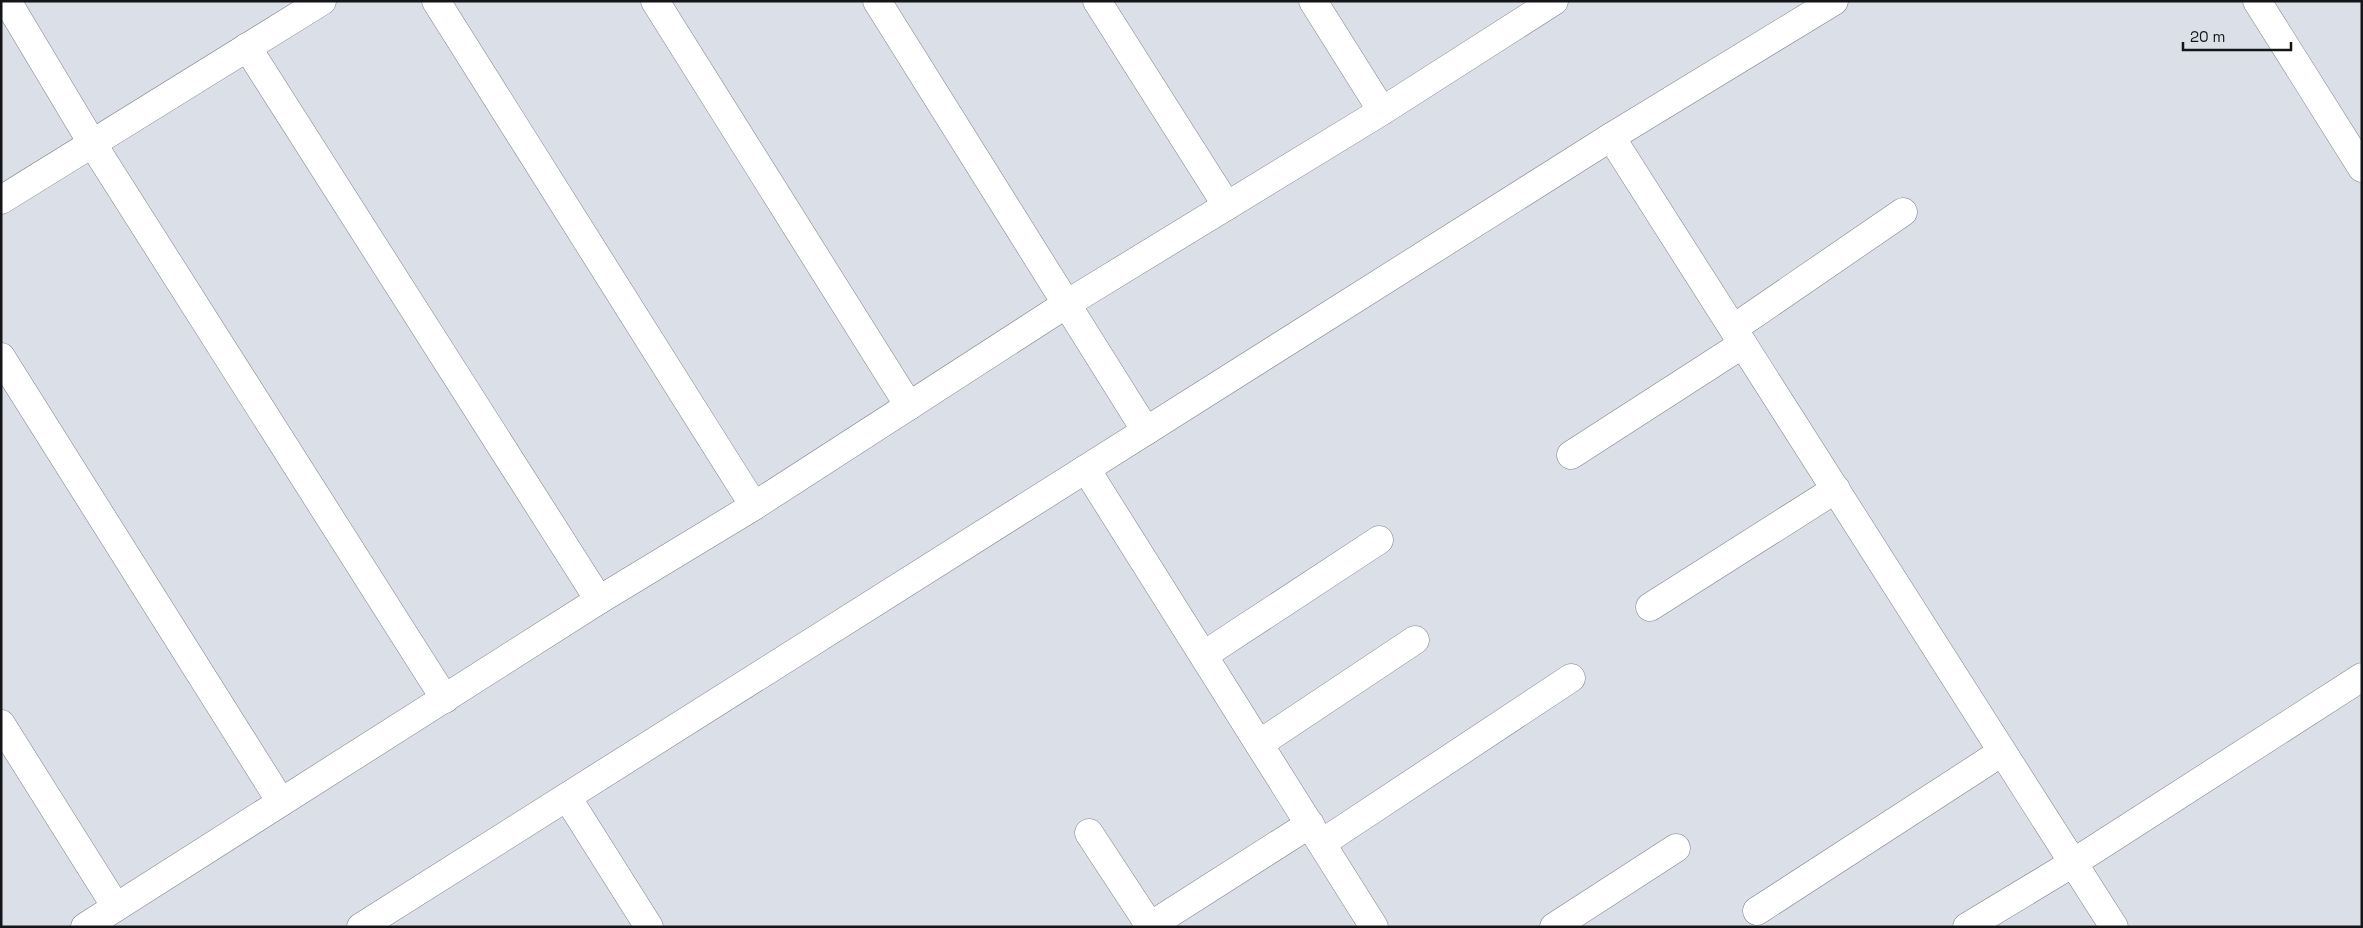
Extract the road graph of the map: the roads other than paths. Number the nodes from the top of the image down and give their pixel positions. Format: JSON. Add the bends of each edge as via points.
{"nodes":[{"id":1,"x":7,"y":1,"type":"edge"},
{"id":2,"x":322,"y":1,"type":"edge"},
{"id":3,"x":436,"y":1,"type":"edge"},
{"id":4,"x":655,"y":1,"type":"edge"},
{"id":5,"x":877,"y":1,"type":"edge"},
{"id":6,"x":1097,"y":1,"type":"edge"},
{"id":7,"x":1313,"y":1,"type":"edge"},
{"id":8,"x":1834,"y":1,"type":"edge"},
{"id":9,"x":2257,"y":1,"type":"edge"},
{"id":10,"x":1541,"y":5,"type":"edge"},
{"id":11,"x":247,"y":47,"type":"junction"},
{"id":12,"x":1382,"y":111,"type":"junction"},
{"id":13,"x":1611,"y":137,"type":"junction"},
{"id":14,"x":92,"y":144,"type":"junction"},
{"id":15,"x":2360,"y":162,"type":"edge"},
{"id":16,"x":1,"y":200,"type":"edge"},
{"id":17,"x":1227,"y":206,"type":"junction"},
{"id":18,"x":1903,"y":212,"type":"dead end"},
{"id":19,"x":1068,"y":303,"type":"junction"},
{"id":20,"x":1738,"y":336,"type":"junction"},
{"id":21,"x":1,"y":357,"type":"edge"},
{"id":22,"x":909,"y":406,"type":"junction"},
{"id":23,"x":1146,"y":431,"type":"junction"},
{"id":24,"x":1571,"y":454,"type":"dead end"},
{"id":25,"x":1086,"y":469,"type":"junction"},
{"id":26,"x":1836,"y":489,"type":"junction"},
{"id":27,"x":754,"y":506,"type":"junction"},
{"id":28,"x":1379,"y":540,"type":"dead end"},
{"id":29,"x":599,"y":600,"type":"junction"},
{"id":30,"x":1650,"y":607,"type":"dead end"},
{"id":31,"x":1416,"y":640,"type":"dead end"},
{"id":32,"x":1204,"y":655,"type":"junction"},
{"id":33,"x":2362,"y":677,"type":"edge"},
{"id":34,"x":1571,"y":678,"type":"dead end"},
{"id":35,"x":445,"y":699,"type":"junction"},
{"id":36,"x":1,"y":724,"type":"edge"},
{"id":37,"x":1259,"y":744,"type":"junction"},
{"id":38,"x":2002,"y":752,"type":"junction"},
{"id":39,"x":568,"y":797,"type":"junction"},
{"id":40,"x":281,"y":802,"type":"junction"},
{"id":41,"x":1088,"y":833,"type":"dead end"},
{"id":42,"x":1316,"y":834,"type":"junction"},
{"id":43,"x":1676,"y":848,"type":"dead end"},
{"id":44,"x":2073,"y":862,"type":"junction"},
{"id":45,"x":116,"y":907,"type":"junction"},
{"id":46,"x":1757,"y":911,"type":"dead end"},
{"id":47,"x":85,"y":927,"type":"edge"},
{"id":48,"x":361,"y":927,"type":"edge"},
{"id":49,"x":649,"y":927,"type":"edge"},
{"id":50,"x":1374,"y":927,"type":"edge"},
{"id":51,"x":1554,"y":927,"type":"edge"},
{"id":52,"x":1967,"y":927,"type":"edge"},
{"id":53,"x":2114,"y":927,"type":"edge"}],
"edges":[{"from":1,"to":14,"type":"street"},
{"from":2,"to":11,"type":"street"},
{"from":3,"to":27,"type":"street"},
{"from":4,"to":22,"type":"street"},
{"from":5,"to":19,"type":"street"},
{"from":6,"to":17,"type":"street"},
{"from":7,"to":12,"type":"street"},
{"from":8,"to":13,"type":"street"},
{"from":9,"to":15,"type":"street"},
{"from":10,"to":12,"type":"street"},
{"from":11,"to":14,"type":"street"},
{"from":11,"to":29,"type":"street"},
{"from":12,"to":17,"type":"street"},
{"from":13,"to":20,"type":"street"},
{"from":13,"to":23,"type":"street"},
{"from":14,"to":16,"type":"street"},
{"from":14,"to":35,"type":"street"},
{"from":17,"to":19,"type":"street"},
{"from":18,"to":20,"type":"street"},
{"from":19,"to":22,"type":"street"},
{"from":19,"to":23,"type":"street"},
{"from":20,"to":24,"type":"street"},
{"from":20,"to":26,"type":"street"},
{"from":21,"to":40,"type":"street"},
{"from":22,"to":27,"type":"street"},
{"from":23,"to":25,"type":"street"},
{"from":25,"to":32,"type":"street"},
{"from":25,"to":39,"type":"street"},
{"from":26,"to":30,"type":"street"},
{"from":26,"to":38,"type":"street"},
{"from":27,"to":29,"type":"street"},
{"from":28,"to":32,"type":"street"},
{"from":29,"to":35,"type":"street"},
{"from":31,"to":37,"type":"street"},
{"from":32,"to":37,"type":"street"},
{"from":33,"to":44,"type":"street"},
{"from":34,"to":42,"type":"street"},
{"from":35,"to":40,"type":"street"},
{"from":36,"to":45,"type":"street"},
{"from":37,"to":42,"type":"street"},
{"from":38,"to":44,"type":"street"},
{"from":38,"to":46,"type":"street"},
{"from":39,"to":48,"type":"street"},
{"from":39,"to":49,"type":"street"},
{"from":40,"to":45,"type":"street"},
{"from":41,"to":42,"type":"street","via":[[1150,926]]},
{"from":42,"to":50,"type":"street"},
{"from":43,"to":51,"type":"street"},
{"from":44,"to":52,"type":"street"},
{"from":44,"to":53,"type":"street"},
{"from":45,"to":47,"type":"street"}]}
